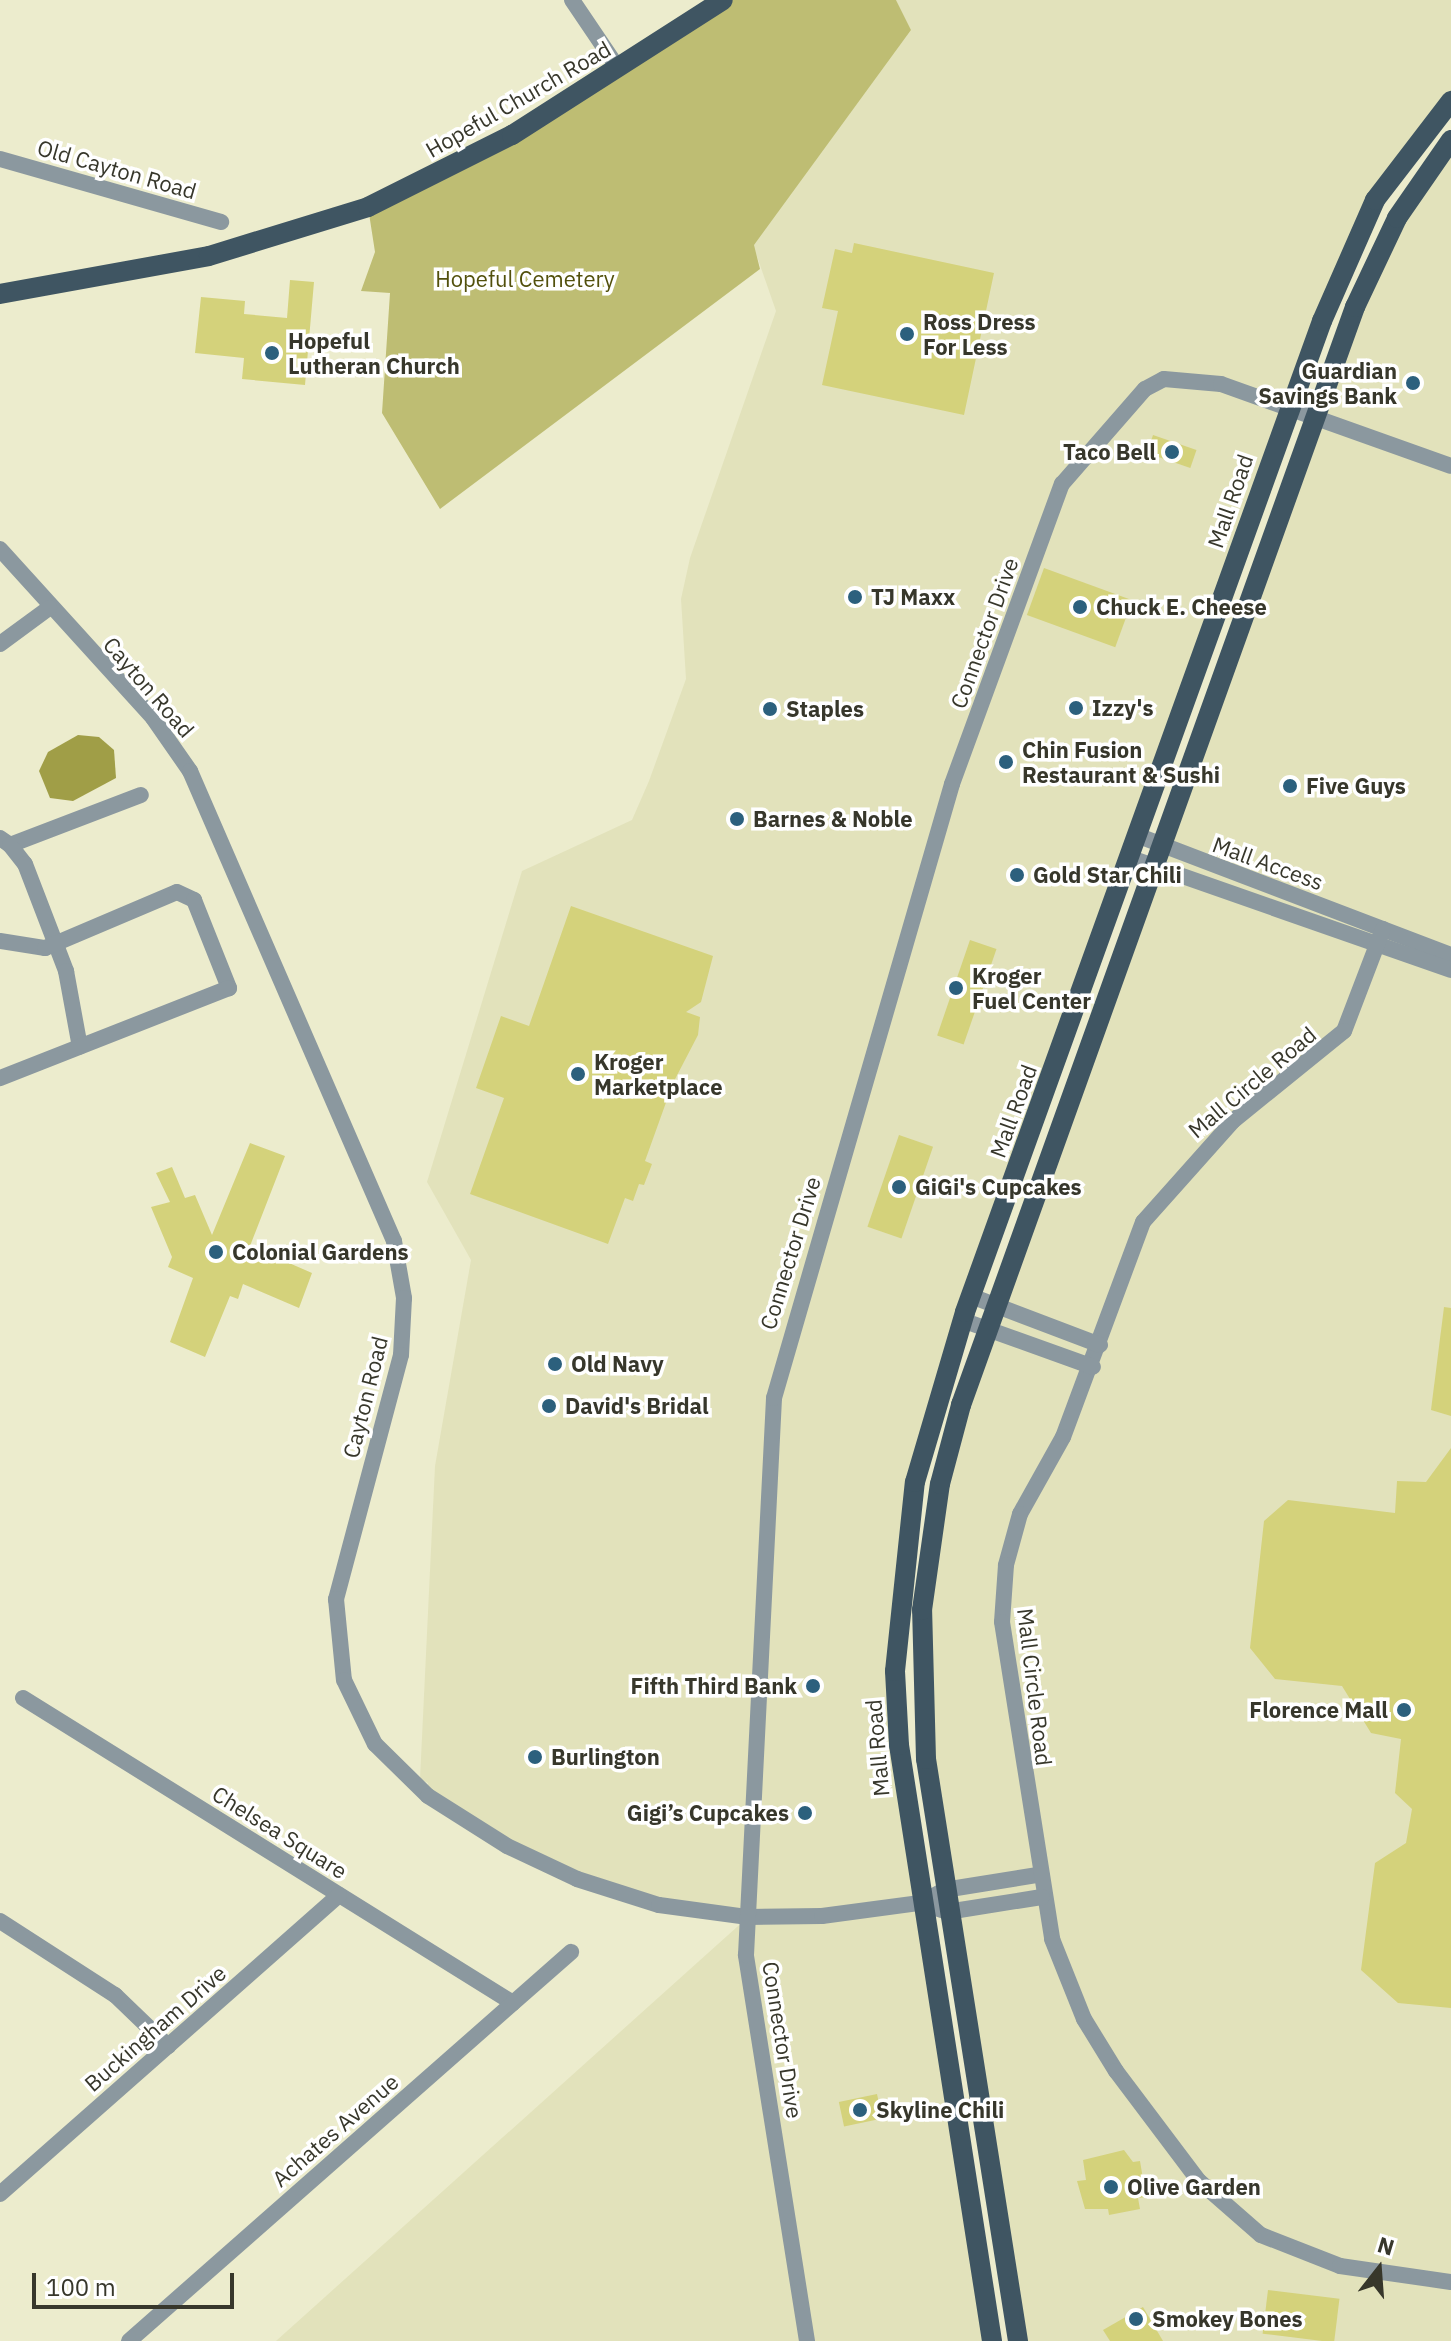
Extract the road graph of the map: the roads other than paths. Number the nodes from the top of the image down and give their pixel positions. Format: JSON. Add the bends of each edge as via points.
{"nodes":[{"id":1,"x":572,"y":0,"type":"edge"},
{"id":2,"x":723,"y":0,"type":"edge"},
{"id":3,"x":618,"y":68,"type":"junction"},
{"id":4,"x":1451,"y":101,"type":"edge"},
{"id":5,"x":1451,"y":140,"type":"edge"},
{"id":6,"x":0,"y":159,"type":"edge"},
{"id":7,"x":221,"y":222,"type":"dead end"},
{"id":8,"x":0,"y":294,"type":"edge"},
{"id":9,"x":1288,"y":408,"type":"junction"},
{"id":10,"x":1313,"y":417,"type":"junction"},
{"id":11,"x":1451,"y":466,"type":"edge"},
{"id":12,"x":0,"y":549,"type":"edge"},
{"id":13,"x":49,"y":608,"type":"junction"},
{"id":14,"x":0,"y":644,"type":"edge"},
{"id":15,"x":141,"y":795,"type":"dead end"},
{"id":16,"x":1139,"y":836,"type":"junction"},
{"id":17,"x":5,"y":842,"type":"edge"},
{"id":18,"x":1163,"y":845,"type":"junction"},
{"id":19,"x":1131,"y":858,"type":"junction"},
{"id":20,"x":1155,"y":868,"type":"junction"},
{"id":21,"x":1383,"y":929,"type":"junction"},
{"id":22,"x":0,"y":941,"type":"edge"},
{"id":23,"x":55,"y":943,"type":"junction"},
{"id":24,"x":1377,"y":948,"type":"junction"},
{"id":25,"x":1451,"y":955,"type":"edge"},
{"id":26,"x":1451,"y":970,"type":"edge"},
{"id":27,"x":80,"y":1047,"type":"junction"},
{"id":28,"x":0,"y":1078,"type":"edge"},
{"id":29,"x":971,"y":1296,"type":"junction"},
{"id":30,"x":997,"y":1307,"type":"junction"},
{"id":31,"x":962,"y":1320,"type":"junction"},
{"id":32,"x":989,"y":1330,"type":"junction"},
{"id":33,"x":1100,"y":1345,"type":"junction"},
{"id":34,"x":1093,"y":1367,"type":"junction"},
{"id":35,"x":23,"y":1698,"type":"dead end"},
{"id":36,"x":1038,"y":1875,"type":"junction"},
{"id":37,"x":944,"y":1890,"type":"junction"},
{"id":38,"x":339,"y":1895,"type":"junction"},
{"id":39,"x":1042,"y":1897,"type":"junction"},
{"id":40,"x":920,"y":1903,"type":"junction"},
{"id":41,"x":947,"y":1912,"type":"junction"},
{"id":42,"x":748,"y":1917,"type":"junction"},
{"id":43,"x":0,"y":1921,"type":"edge"},
{"id":44,"x":571,"y":1952,"type":"dead end"},
{"id":45,"x":513,"y":2003,"type":"junction"},
{"id":46,"x":168,"y":2046,"type":"junction"},
{"id":47,"x":0,"y":2194,"type":"edge"},
{"id":48,"x":1451,"y":2282,"type":"edge"},
{"id":49,"x":129,"y":2341,"type":"edge"},
{"id":50,"x":807,"y":2341,"type":"edge"},
{"id":51,"x":992,"y":2341,"type":"edge"},
{"id":52,"x":1018,"y":2341,"type":"edge"}],
"edges":[{"from":1,"to":3,"type":"street"},
{"from":2,"to":3,"type":"main road","name":"Hopeful Church Road"},
{"from":3,"to":8,"type":"main road","name":"Hopeful Church Road","via":[[512,135],[368,207],[209,256]]},
{"from":4,"to":9,"type":"main road","name":"Mall Road","via":[[1375,200]]},
{"from":5,"to":10,"type":"main road","via":[[1374,262]]},
{"from":6,"to":7,"type":"street","name":"Old Cayton Road"},
{"from":9,"to":10,"type":"street"},
{"from":9,"to":16,"type":"main road","name":"Mall Road"},
{"from":9,"to":42,"type":"street","name":"Connector Drive","via":[[1221,384],[1164,379],[1145,389],[1072,465],[952,784],[776,1376]]},
{"from":10,"to":11,"type":"street"},
{"from":10,"to":18,"type":"main road"},
{"from":12,"to":13,"type":"street","name":"Cayton Road"},
{"from":13,"to":14,"type":"street"},
{"from":13,"to":42,"type":"street","name":"Cayton Road","via":[[153,718],[190,771],[394,1241],[404,1298],[401,1355],[336,1599],[337,1651],[363,1725],[391,1764],[428,1796],[541,1864],[659,1905]]},
{"from":15,"to":17,"type":"street"},
{"from":16,"to":18,"type":"street","name":"Mall Access"},
{"from":16,"to":19,"type":"main road","name":"Mall Road"},
{"from":17,"to":23,"type":"street","via":[[25,864]]},
{"from":18,"to":20,"type":"main road"},
{"from":18,"to":21,"type":"street","name":"Mall Access"},
{"from":19,"to":20,"type":"street","name":"Mall Access"},
{"from":19,"to":29,"type":"main road","name":"Mall Road"},
{"from":20,"to":24,"type":"street","name":"Mall Access"},
{"from":20,"to":30,"type":"main road"},
{"from":21,"to":24,"type":"street","name":"Mall Circle Road"},
{"from":21,"to":25,"type":"street"},
{"from":22,"to":23,"type":"street","via":[[33,949]]},
{"from":23,"to":27,"type":"street"},
{"from":23,"to":27,"type":"street","via":[[177,892],[194,900],[229,988]]},
{"from":24,"to":26,"type":"street"},
{"from":24,"to":33,"type":"street","name":"Mall Circle Road","via":[[1344,1031],[1233,1121],[1163,1192],[1129,1252]]},
{"from":27,"to":28,"type":"street"},
{"from":29,"to":30,"type":"street"},
{"from":29,"to":31,"type":"main road","name":"Mall Road"},
{"from":30,"to":32,"type":"main road"},
{"from":30,"to":33,"type":"street"},
{"from":31,"to":32,"type":"street"},
{"from":31,"to":40,"type":"main road","name":"Mall Road","via":[[915,1482],[899,1606],[899,1745]]},
{"from":32,"to":34,"type":"street"},
{"from":32,"to":37,"type":"main road","via":[[940,1484],[922,1610],[926,1759]]},
{"from":33,"to":34,"type":"street","name":"Mall Circle Road"},
{"from":34,"to":36,"type":"street","name":"Mall Circle Road","via":[[1020,1514],[1002,1593]]},
{"from":35,"to":38,"type":"street","name":"Chelsea Square"},
{"from":36,"to":37,"type":"street"},
{"from":36,"to":39,"type":"street","name":"Mall Circle Road"},
{"from":37,"to":40,"type":"street"},
{"from":37,"to":41,"type":"main road"},
{"from":38,"to":45,"type":"street","name":"Chelsea Square"},
{"from":38,"to":46,"type":"street","name":"Buckingham Drive"},
{"from":39,"to":41,"type":"street"},
{"from":39,"to":48,"type":"street","name":"Mall Circle Road","via":[[1064,1976],[1101,2049],[1224,2206],[1261,2235],[1311,2259]]},
{"from":40,"to":41,"type":"street"},
{"from":40,"to":42,"type":"street","name":"Cayton Road","via":[[822,1916]]},
{"from":40,"to":51,"type":"main road","name":"Mall Road"},
{"from":41,"to":52,"type":"main road"},
{"from":42,"to":50,"type":"street","name":"Connector Drive","via":[[748,1969]]},
{"from":43,"to":46,"type":"street","via":[[115,1995]]},
{"from":44,"to":45,"type":"street","name":"Achates Avenue"},
{"from":45,"to":49,"type":"street","name":"Achates Avenue"},
{"from":46,"to":47,"type":"street","name":"Buckingham Drive"}]}
